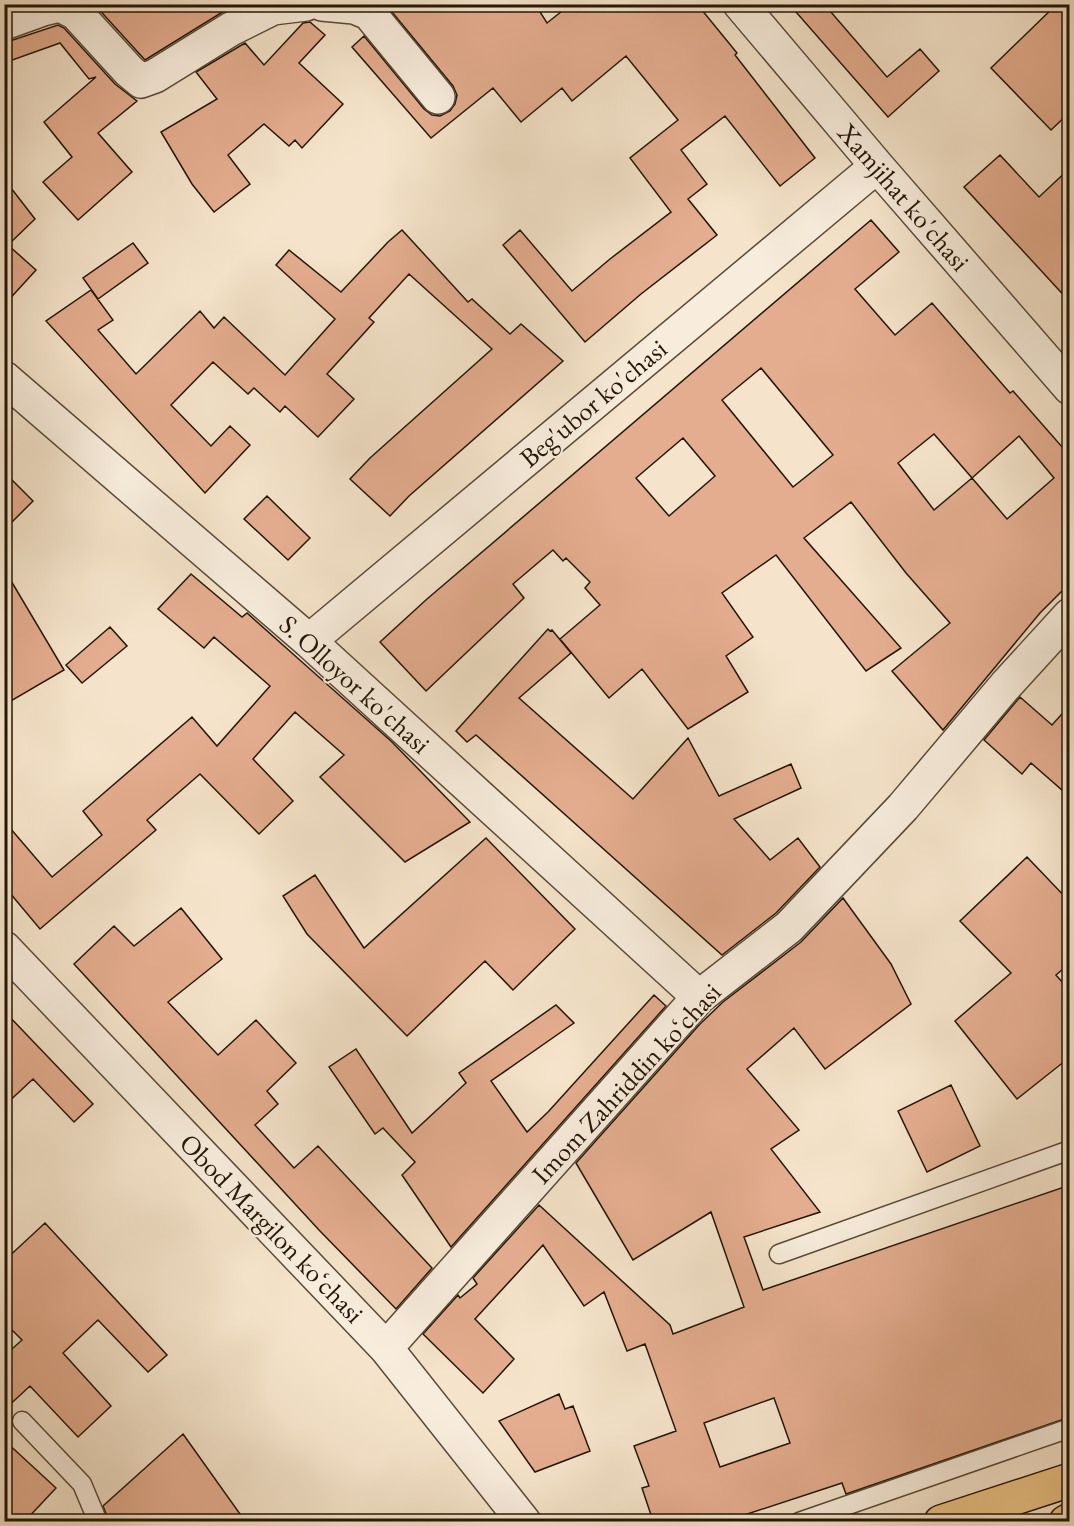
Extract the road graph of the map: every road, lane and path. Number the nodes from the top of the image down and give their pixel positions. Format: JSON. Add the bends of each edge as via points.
{"nodes":[{"id":1,"x":306,"y":4,"type":"edge"},
{"id":2,"x":322,"y":4,"type":"edge"},
{"id":3,"x":740,"y":4,"type":"edge"},
{"id":4,"x":4,"y":24,"type":"edge"},
{"id":5,"x":438,"y":97,"type":"dead end"},
{"id":6,"x":877,"y":166,"type":"junction"},
{"id":7,"x":4,"y":378,"type":"edge"},
{"id":8,"x":1070,"y":388,"type":"edge"},
{"id":9,"x":1070,"y":615,"type":"edge"},
{"id":10,"x":309,"y":641,"type":"junction"},
{"id":11,"x":4,"y":948,"type":"edge"},
{"id":12,"x":699,"y":997,"type":"junction"},
{"id":13,"x":1070,"y":1150,"type":"edge"},
{"id":14,"x":779,"y":1254,"type":"dead end"},
{"id":15,"x":386,"y":1348,"type":"junction"},
{"id":16,"x":22,"y":1421,"type":"dead end"},
{"id":17,"x":1070,"y":1428,"type":"edge"},
{"id":18,"x":1070,"y":1480,"type":"edge"},
{"id":19,"x":98,"y":1521,"type":"edge"},
{"id":20,"x":524,"y":1521,"type":"edge"},
{"id":21,"x":799,"y":1521,"type":"edge"},
{"id":22,"x":941,"y":1521,"type":"edge"}],
"edges":[{"from":1,"to":4,"type":"street","via":[[273,8],[141,81],[76,13],[60,5]]},
{"from":2,"to":5,"type":"street","via":[[354,7],[369,13]]},
{"from":3,"to":6,"type":"street","name":"Xamjihat ko'chasi"},
{"from":6,"to":8,"type":"street","name":"Xamjihat ko'chasi"},
{"from":6,"to":10,"type":"street","name":"Beg'ubor ko'chasi"},
{"from":7,"to":10,"type":"street","name":"S. Olloyor ko'chasi"},
{"from":9,"to":12,"type":"street","name":"Imom Zahriddin koʻchasi","via":[[903,807],[789,927]]},
{"from":10,"to":12,"type":"street","name":"S. Olloyor ko'chasi"},
{"from":11,"to":15,"type":"street","name":"Obod Margilon koʻchasi"},
{"from":12,"to":15,"type":"street","name":"Imom Zahriddin koʻchasi"},
{"from":13,"to":14,"type":"lane"},
{"from":15,"to":20,"type":"street","name":"Obod Margilon koʻchasi"},
{"from":16,"to":19,"type":"lane","via":[[82,1484]]},
{"from":17,"to":21,"type":"lane"},
{"from":18,"to":22,"type":"main road"}]}
